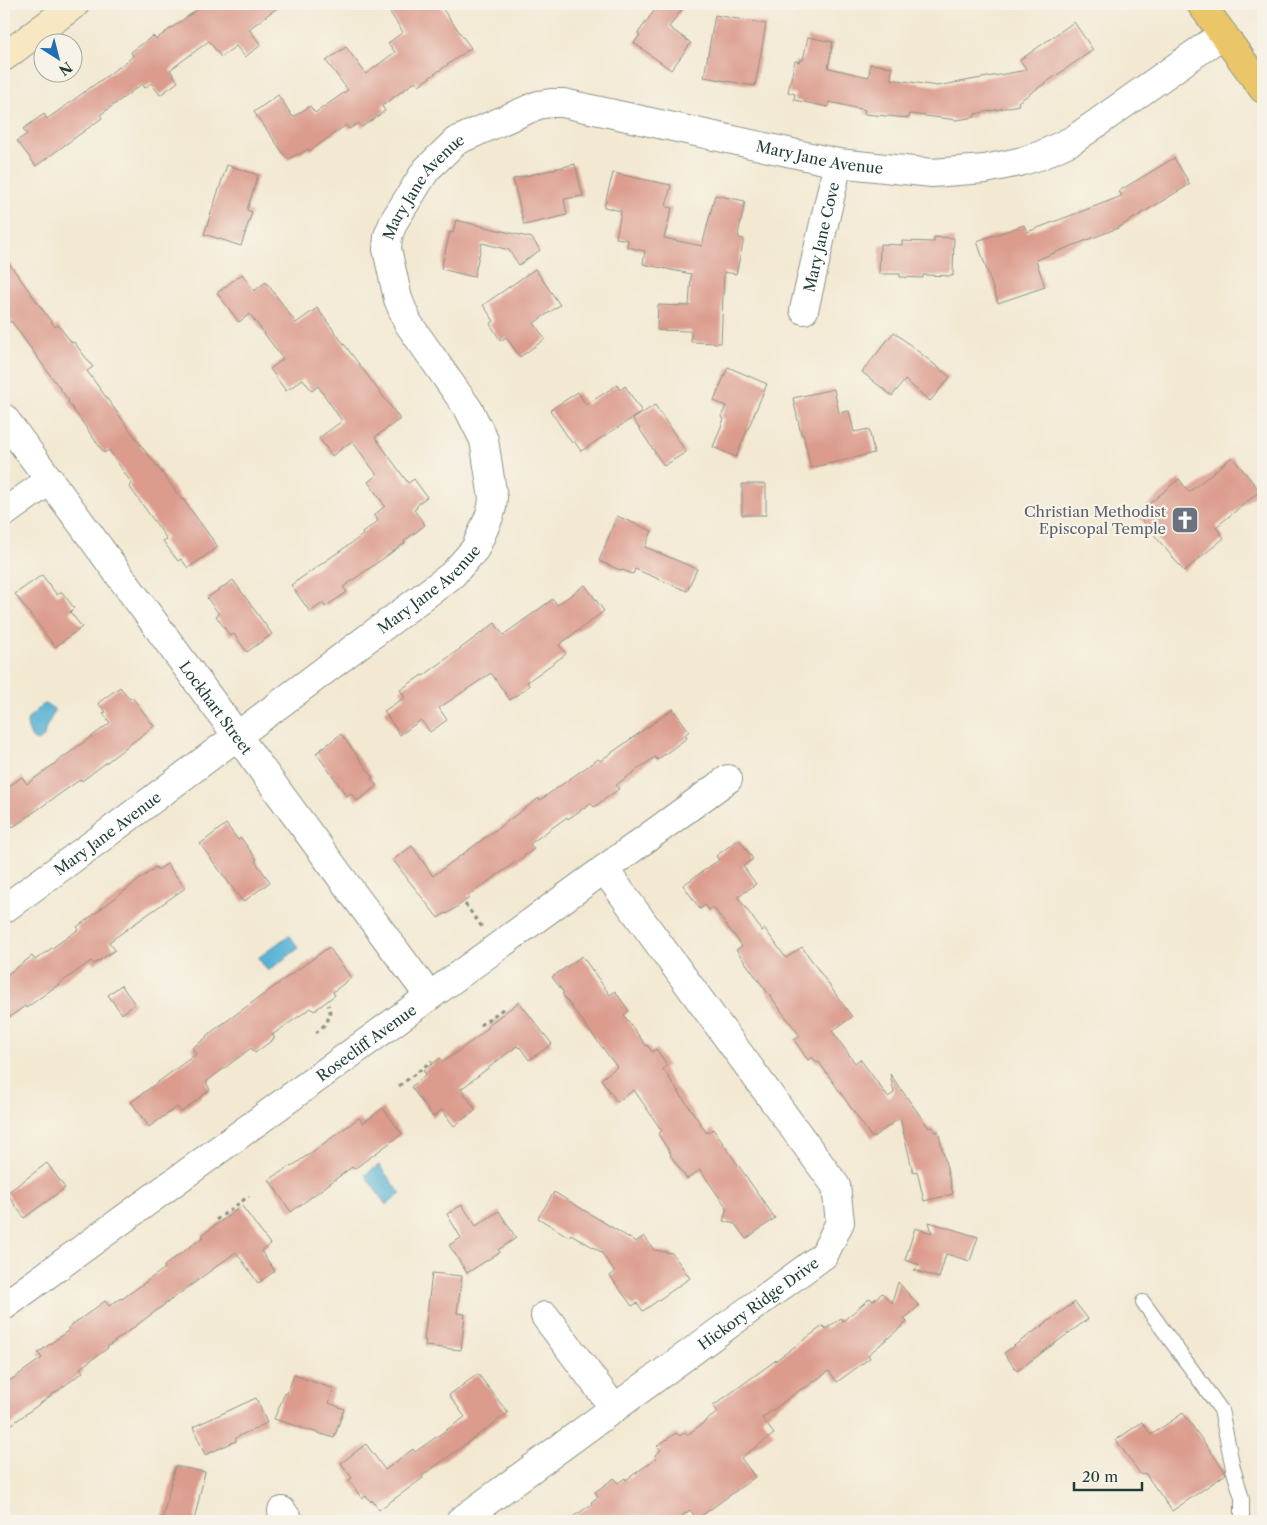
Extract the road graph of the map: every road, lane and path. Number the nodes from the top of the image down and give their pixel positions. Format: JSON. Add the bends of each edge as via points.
{"nodes":[{"id":1,"x":75,"y":4,"type":"edge"},
{"id":2,"x":1201,"y":4,"type":"edge"},
{"id":3,"x":1223,"y":34,"type":"junction"},
{"id":4,"x":4,"y":57,"type":"edge"},
{"id":5,"x":1263,"y":90,"type":"edge"},
{"id":6,"x":838,"y":163,"type":"junction"},
{"id":7,"x":804,"y":310,"type":"dead end"},
{"id":8,"x":4,"y":418,"type":"edge"},
{"id":9,"x":50,"y":480,"type":"junction"},
{"id":10,"x":4,"y":513,"type":"edge"},
{"id":11,"x":237,"y":737,"type":"junction"},
{"id":12,"x":728,"y":779,"type":"dead end"},
{"id":13,"x":604,"y":869,"type":"junction"},
{"id":14,"x":465,"y":904,"type":"dead end"},
{"id":15,"x":4,"y":909,"type":"edge"},
{"id":16,"x":497,"y":946,"type":"junction"},
{"id":17,"x":429,"y":996,"type":"junction"},
{"id":18,"x":328,"y":1005,"type":"dead end"},
{"id":19,"x":504,"y":1011,"type":"dead end"},
{"id":20,"x":480,"y":1025,"type":"dead end"},
{"id":21,"x":316,"y":1033,"type":"dead end"},
{"id":22,"x":432,"y":1061,"type":"dead end"},
{"id":23,"x":399,"y":1086,"type":"dead end"},
{"id":24,"x":250,"y":1196,"type":"dead end"},
{"id":25,"x":216,"y":1220,"type":"dead end"},
{"id":26,"x":1143,"y":1302,"type":"dead end"},
{"id":27,"x":4,"y":1306,"type":"edge"},
{"id":28,"x":545,"y":1316,"type":"dead end"},
{"id":29,"x":614,"y":1408,"type":"junction"},
{"id":30,"x":460,"y":1521,"type":"edge"},
{"id":31,"x":1242,"y":1521,"type":"edge"}],
"edges":[{"from":1,"to":4,"type":"street"},
{"from":2,"to":3,"type":"main road"},
{"from":3,"to":5,"type":"main road"},
{"from":3,"to":6,"type":"street","name":"Mary Jane Avenue","via":[[1073,140],[1039,156],[985,170],[932,173]]},
{"from":6,"to":7,"type":"street","name":"Mary Jane Cove"},
{"from":6,"to":11,"type":"street","name":"Mary Jane Avenue","via":[[551,102],[456,141],[426,170],[394,221],[387,249],[398,299],[408,323],[469,410],[484,440],[493,498],[489,518],[475,549],[452,575]]},
{"from":8,"to":9,"type":"street","name":"Lockhart Street"},
{"from":9,"to":10,"type":"street"},
{"from":9,"to":11,"type":"street","name":"Lockhart Street"},
{"from":11,"to":15,"type":"street","name":"Mary Jane Avenue"},
{"from":11,"to":17,"type":"street","name":"Lockhart Street"},
{"from":12,"to":13,"type":"street","name":"Rosecliff Avenue"},
{"from":13,"to":16,"type":"street","name":"Rosecliff Avenue"},
{"from":13,"to":29,"type":"street","name":"Hickory Ridge Drive","via":[[836,1186],[840,1222],[824,1255]]},
{"from":14,"to":16,"type":"path"},
{"from":16,"to":17,"type":"street","name":"Rosecliff Avenue"},
{"from":17,"to":27,"type":"street","name":"Rosecliff Avenue"},
{"from":18,"to":21,"type":"path","via":[[328,1018]]},
{"from":19,"to":20,"type":"path"},
{"from":22,"to":23,"type":"path"},
{"from":24,"to":25,"type":"path"},
{"from":26,"to":31,"type":"lane","via":[[1221,1410],[1242,1498]]},
{"from":28,"to":29,"type":"street"},
{"from":29,"to":30,"type":"street","name":"Hickory Ridge Drive"}]}
